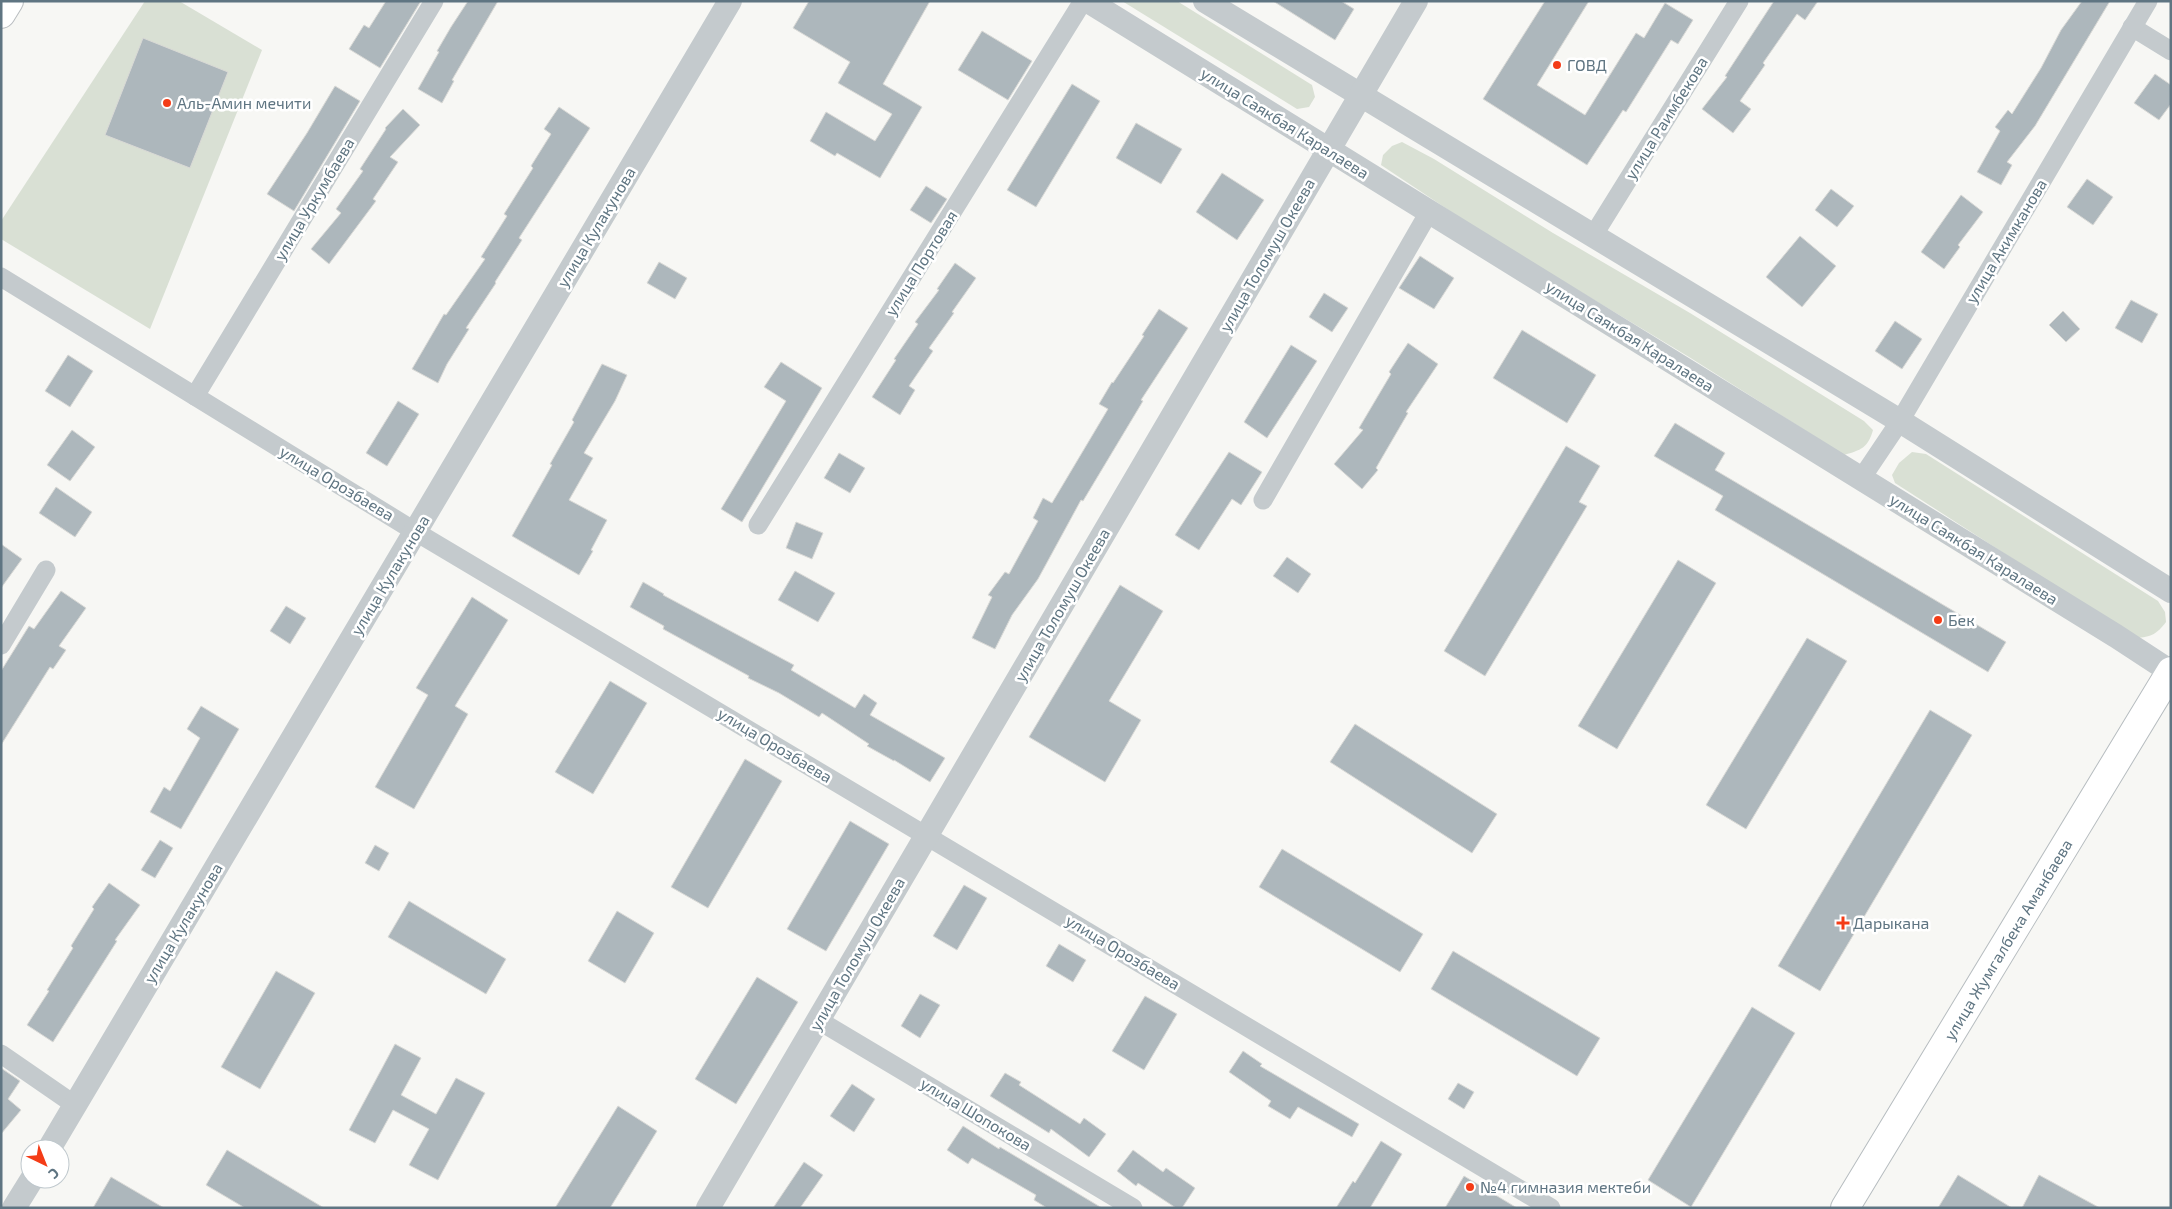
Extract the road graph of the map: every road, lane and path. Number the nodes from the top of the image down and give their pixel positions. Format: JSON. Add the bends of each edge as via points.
{"nodes":[{"id":1,"x":9,"y":1,"type":"edge"},
{"id":2,"x":434,"y":1,"type":"edge"},
{"id":3,"x":730,"y":1,"type":"edge"},
{"id":4,"x":1083,"y":1,"type":"edge"},
{"id":5,"x":1088,"y":1,"type":"edge"},
{"id":6,"x":1205,"y":1,"type":"edge"},
{"id":7,"x":1416,"y":1,"type":"edge"},
{"id":8,"x":1738,"y":1,"type":"edge"},
{"id":9,"x":2148,"y":1,"type":"edge"},
{"id":10,"x":1,"y":14,"type":"edge"},
{"id":11,"x":2132,"y":27,"type":"junction"},
{"id":12,"x":2171,"y":51,"type":"edge"},
{"id":13,"x":1361,"y":96,"type":"junction"},
{"id":14,"x":1329,"y":150,"type":"junction"},
{"id":15,"x":1429,"y":212,"type":"junction"},
{"id":16,"x":1593,"y":236,"type":"junction"},
{"id":17,"x":1,"y":277,"type":"edge"},
{"id":18,"x":194,"y":396,"type":"junction"},
{"id":19,"x":1900,"y":421,"type":"junction"},
{"id":20,"x":1862,"y":479,"type":"junction"},
{"id":21,"x":1263,"y":500,"type":"dead end"},
{"id":22,"x":758,"y":525,"type":"dead end"},
{"id":23,"x":416,"y":532,"type":"junction"},
{"id":24,"x":46,"y":570,"type":"dead end"},
{"id":25,"x":2171,"y":591,"type":"edge"},
{"id":26,"x":1,"y":645,"type":"edge"},
{"id":27,"x":2170,"y":672,"type":"edge"},
{"id":28,"x":927,"y":835,"type":"junction"},
{"id":29,"x":818,"y":1020,"type":"junction"},
{"id":30,"x":1,"y":1054,"type":"edge"},
{"id":31,"x":75,"y":1105,"type":"junction"},
{"id":32,"x":55,"y":1139,"type":"edge"},
{"id":33,"x":26,"y":1189,"type":"edge"},
{"id":34,"x":715,"y":1206,"type":"edge"},
{"id":35,"x":14,"y":1208,"type":"edge"},
{"id":36,"x":1133,"y":1208,"type":"edge"},
{"id":37,"x":1551,"y":1208,"type":"edge"},
{"id":38,"x":1845,"y":1208,"type":"edge"}],
"edges":[{"from":1,"to":10,"type":"main road"},
{"from":2,"to":18,"type":"street","name":"улица Уркумбаева"},
{"from":3,"to":23,"type":"street","name":"улица Кулакунова"},
{"from":4,"to":22,"type":"street","name":"улица Портовая"},
{"from":5,"to":14,"type":"street","name":"улица Саякбая Каралаева"},
{"from":6,"to":13,"type":"street"},
{"from":7,"to":13,"type":"street","name":"улица Толомуш Океева"},
{"from":8,"to":16,"type":"street","name":"улица Раимбекова"},
{"from":9,"to":11,"type":"street","name":"улица Акимканова"},
{"from":11,"to":12,"type":"street"},
{"from":11,"to":19,"type":"street","name":"улица Акимканова"},
{"from":13,"to":14,"type":"street","name":"улица Толомуш Океева"},
{"from":13,"to":16,"type":"street"},
{"from":14,"to":15,"type":"street","name":"улица Саякбая Каралаева"},
{"from":14,"to":28,"type":"street","name":"улица Толомуш Океева"},
{"from":15,"to":20,"type":"street","name":"улица Саякбая Каралаева"},
{"from":15,"to":21,"type":"street"},
{"from":16,"to":19,"type":"street"},
{"from":17,"to":18,"type":"street","name":"улица Орозбаева"},
{"from":18,"to":23,"type":"street","name":"улица Орозбаева"},
{"from":19,"to":20,"type":"street","name":"улица Акимканова"},
{"from":19,"to":25,"type":"street"},
{"from":20,"to":27,"type":"street","name":"улица Саякбая Каралаева"},
{"from":23,"to":28,"type":"street","name":"улица Орозбаева"},
{"from":23,"to":31,"type":"street","name":"улица Кулакунова"},
{"from":24,"to":26,"type":"street"},
{"from":27,"to":38,"type":"main road","name":"улица Жумгалбека Аманбаева"},
{"from":28,"to":29,"type":"street","name":"улица Толомуш Океева"},
{"from":28,"to":37,"type":"street","name":"улица Орозбаева"},
{"from":29,"to":34,"type":"street","name":"улица Толомуш Океева"},
{"from":29,"to":36,"type":"street","name":"улица Шопокова"},
{"from":30,"to":31,"type":"street"},
{"from":31,"to":32,"type":"street","name":"улица Кулакунова"},
{"from":33,"to":35,"type":"street"}]}
